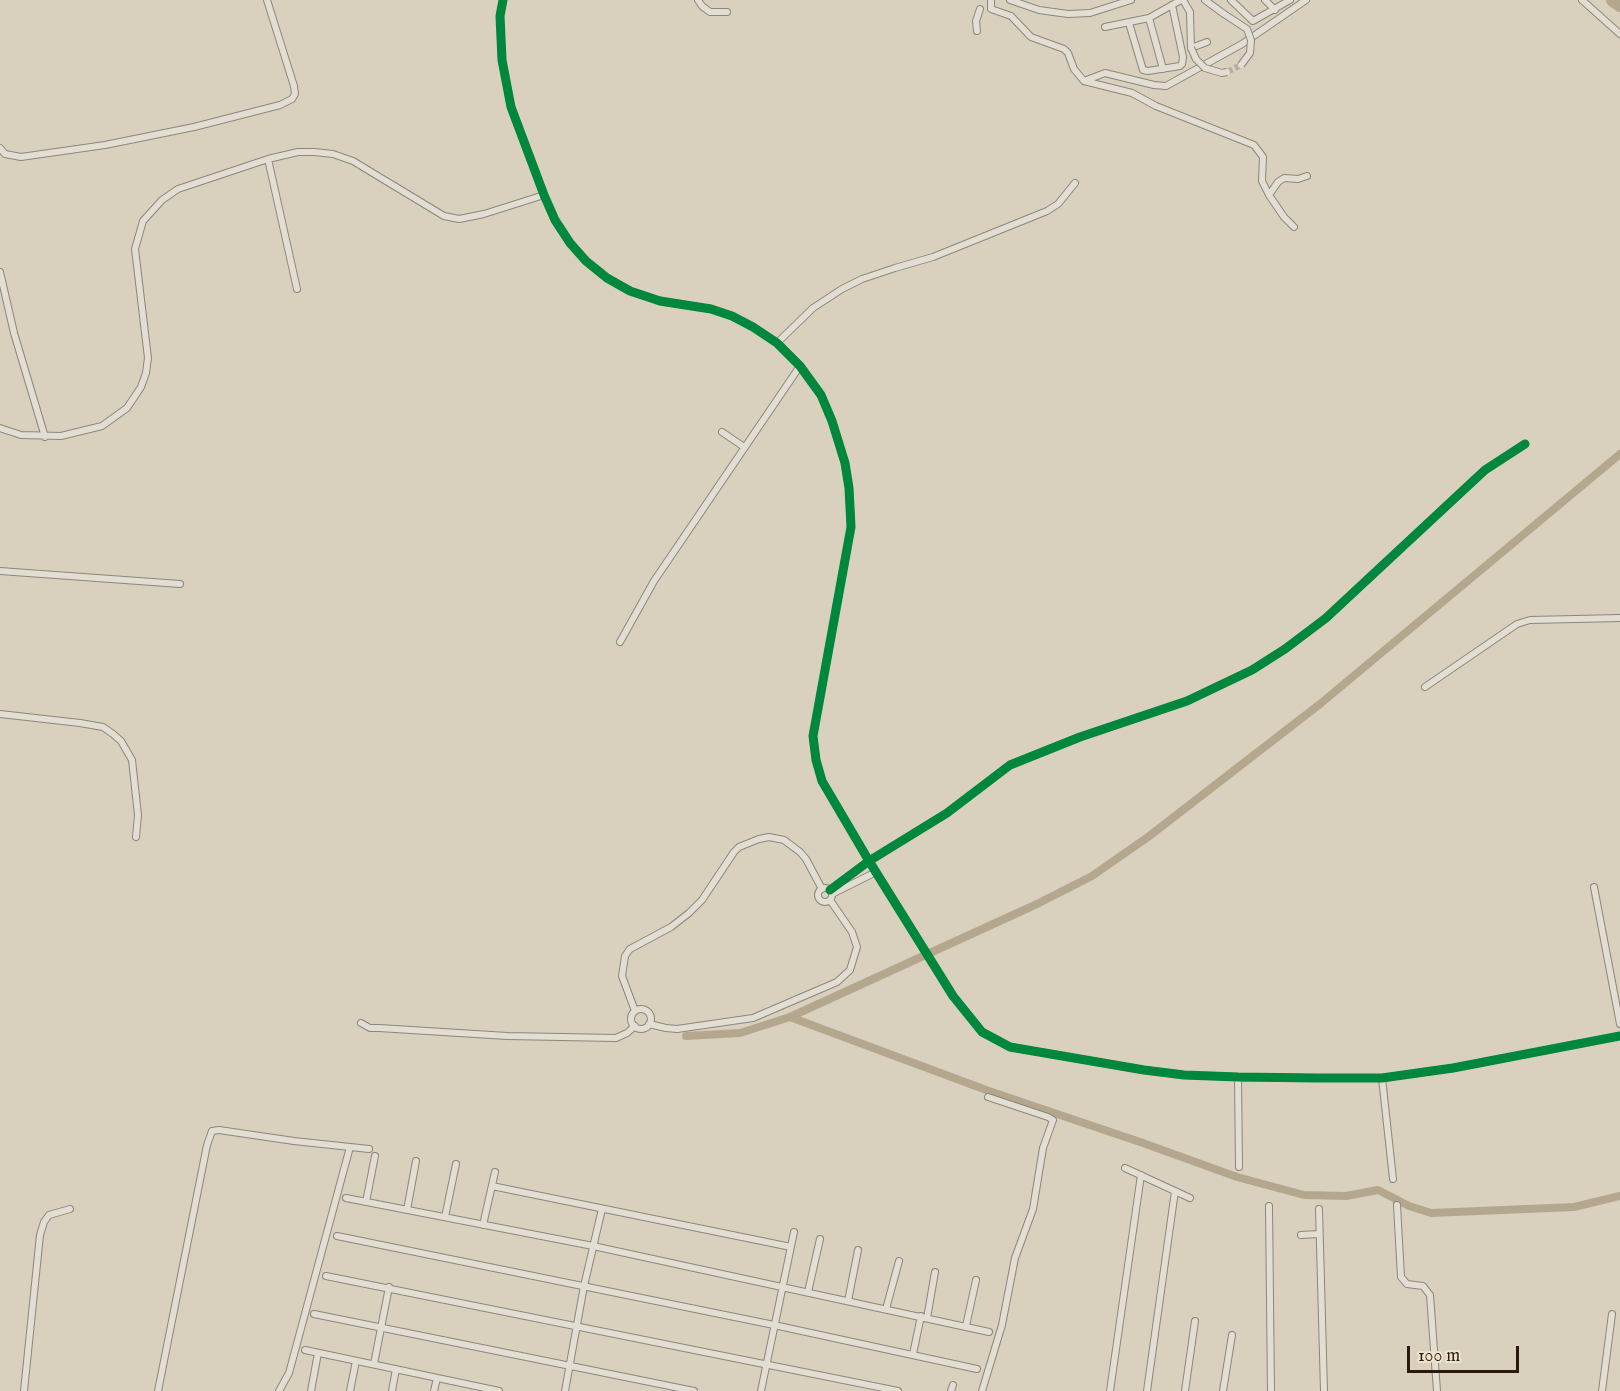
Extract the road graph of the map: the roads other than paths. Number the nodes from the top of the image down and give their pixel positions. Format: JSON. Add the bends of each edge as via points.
{"nodes":[{"id":1,"x":267,"y":0,"type":"edge"},
{"id":2,"x":502,"y":0,"type":"edge"},
{"id":3,"x":698,"y":0,"type":"edge"},
{"id":4,"x":991,"y":0,"type":"edge"},
{"id":5,"x":1010,"y":0,"type":"edge"},
{"id":6,"x":1131,"y":0,"type":"edge"},
{"id":7,"x":1182,"y":0,"type":"edge"},
{"id":8,"x":1205,"y":0,"type":"edge"},
{"id":9,"x":1231,"y":0,"type":"edge"},
{"id":10,"x":1265,"y":0,"type":"edge"},
{"id":11,"x":1290,"y":0,"type":"edge"},
{"id":12,"x":1306,"y":0,"type":"edge"},
{"id":13,"x":1582,"y":0,"type":"edge"},
{"id":14,"x":1172,"y":5,"type":"junction"},
{"id":15,"x":980,"y":9,"type":"dead end"},
{"id":16,"x":1275,"y":10,"type":"junction"},
{"id":17,"x":727,"y":12,"type":"dead end"},
{"id":18,"x":1149,"y":18,"type":"junction"},
{"id":19,"x":1129,"y":23,"type":"junction"},
{"id":20,"x":1105,"y":27,"type":"dead end"},
{"id":21,"x":977,"y":31,"type":"dead end"},
{"id":22,"x":1620,"y":34,"type":"edge"},
{"id":23,"x":1206,"y":42,"type":"dead end"},
{"id":24,"x":1191,"y":48,"type":"junction"},
{"id":25,"x":1241,"y":65,"type":"tunnel mouth"},
{"id":26,"x":1163,"y":69,"type":"junction"},
{"id":27,"x":1227,"y":72,"type":"dead end"},
{"id":28,"x":1084,"y":81,"type":"junction"},
{"id":29,"x":0,"y":148,"type":"edge"},
{"id":30,"x":268,"y":159,"type":"junction"},
{"id":31,"x":1307,"y":176,"type":"dead end"},
{"id":32,"x":1075,"y":183,"type":"dead end"},
{"id":33,"x":544,"y":195,"type":"junction"},
{"id":34,"x":1269,"y":195,"type":"junction"},
{"id":35,"x":1294,"y":227,"type":"dead end"},
{"id":36,"x":0,"y":272,"type":"edge"},
{"id":37,"x":297,"y":289,"type":"dead end"},
{"id":38,"x":777,"y":343,"type":"junction"},
{"id":39,"x":800,"y":366,"type":"junction"},
{"id":40,"x":0,"y":428,"type":"edge"},
{"id":41,"x":722,"y":432,"type":"dead end"},
{"id":42,"x":45,"y":437,"type":"junction"},
{"id":43,"x":1525,"y":444,"type":"dead end"},
{"id":44,"x":744,"y":447,"type":"junction"},
{"id":45,"x":0,"y":571,"type":"edge"},
{"id":46,"x":180,"y":584,"type":"dead end"},
{"id":47,"x":1620,"y":618,"type":"edge"},
{"id":48,"x":620,"y":642,"type":"dead end"},
{"id":49,"x":1425,"y":687,"type":"dead end"},
{"id":50,"x":0,"y":714,"type":"edge"},
{"id":51,"x":136,"y":837,"type":"dead end"},
{"id":52,"x":869,"y":861,"type":"junction"},
{"id":53,"x":876,"y":872,"type":"junction"},
{"id":54,"x":847,"y":877,"type":"junction"},
{"id":55,"x":852,"y":884,"type":"junction"},
{"id":56,"x":1594,"y":887,"type":"dead end"},
{"id":57,"x":822,"y":889,"type":"junction"},
{"id":58,"x":831,"y":895,"type":"junction"},
{"id":59,"x":635,"y":1011,"type":"junction"},
{"id":60,"x":362,"y":1023,"type":"dead end"},
{"id":61,"x":650,"y":1024,"type":"junction"},
{"id":62,"x":1620,"y":1024,"type":"edge"},
{"id":63,"x":635,"y":1026,"type":"junction"},
{"id":64,"x":1620,"y":1036,"type":"edge"},
{"id":65,"x":1238,"y":1077,"type":"junction"},
{"id":66,"x":1382,"y":1078,"type":"junction"},
{"id":67,"x":988,"y":1097,"type":"dead end"},
{"id":68,"x":350,"y":1147,"type":"junction"},
{"id":69,"x":369,"y":1149,"type":"dead end"},
{"id":70,"x":375,"y":1156,"type":"dead end"},
{"id":71,"x":416,"y":1161,"type":"dead end"},
{"id":72,"x":456,"y":1164,"type":"dead end"},
{"id":73,"x":1239,"y":1167,"type":"dead end"},
{"id":74,"x":1125,"y":1168,"type":"dead end"},
{"id":75,"x":495,"y":1172,"type":"dead end"},
{"id":76,"x":1141,"y":1175,"type":"junction"},
{"id":77,"x":1394,"y":1179,"type":"dead end"},
{"id":78,"x":492,"y":1186,"type":"junction"},
{"id":79,"x":1175,"y":1191,"type":"junction"},
{"id":80,"x":1190,"y":1197,"type":"dead end"},
{"id":81,"x":346,"y":1198,"type":"dead end"},
{"id":82,"x":366,"y":1202,"type":"junction"},
{"id":83,"x":1397,"y":1205,"type":"dead end"},
{"id":84,"x":1269,"y":1206,"type":"dead end"},
{"id":85,"x":70,"y":1209,"type":"dead end"},
{"id":86,"x":602,"y":1209,"type":"junction"},
{"id":87,"x":1319,"y":1209,"type":"dead end"},
{"id":88,"x":407,"y":1210,"type":"junction"},
{"id":89,"x":445,"y":1218,"type":"junction"},
{"id":90,"x":483,"y":1225,"type":"junction"},
{"id":91,"x":794,"y":1232,"type":"dead end"},
{"id":92,"x":1320,"y":1234,"type":"junction"},
{"id":93,"x":1301,"y":1235,"type":"dead end"},
{"id":94,"x":336,"y":1236,"type":"dead end"},
{"id":95,"x":820,"y":1239,"type":"dead end"},
{"id":96,"x":593,"y":1246,"type":"junction"},
{"id":97,"x":791,"y":1247,"type":"junction"},
{"id":98,"x":858,"y":1250,"type":"dead end"},
{"id":99,"x":899,"y":1261,"type":"dead end"},
{"id":100,"x":936,"y":1272,"type":"dead end"},
{"id":101,"x":326,"y":1276,"type":"dead end"},
{"id":102,"x":976,"y":1280,"type":"dead end"},
{"id":103,"x":584,"y":1286,"type":"junction"},
{"id":104,"x":389,"y":1287,"type":"junction"},
{"id":105,"x":782,"y":1287,"type":"junction"},
{"id":106,"x":808,"y":1292,"type":"junction"},
{"id":107,"x":848,"y":1301,"type":"junction"},
{"id":108,"x":886,"y":1309,"type":"junction"},
{"id":109,"x":314,"y":1314,"type":"dead end"},
{"id":110,"x":1612,"y":1314,"type":"dead end"},
{"id":111,"x":924,"y":1317,"type":"junction"},
{"id":112,"x":1195,"y":1321,"type":"dead end"},
{"id":113,"x":774,"y":1324,"type":"junction"},
{"id":114,"x":577,"y":1326,"type":"junction"},
{"id":115,"x":966,"y":1326,"type":"junction"},
{"id":116,"x":381,"y":1327,"type":"junction"},
{"id":117,"x":989,"y":1332,"type":"dead end"},
{"id":118,"x":1232,"y":1335,"type":"dead end"},
{"id":119,"x":305,"y":1350,"type":"dead end"},
{"id":120,"x":318,"y":1353,"type":"junction"},
{"id":121,"x":913,"y":1354,"type":"junction"},
{"id":122,"x":356,"y":1361,"type":"junction"},
{"id":123,"x":374,"y":1364,"type":"junction"},
{"id":124,"x":766,"y":1365,"type":"junction"},
{"id":125,"x":570,"y":1366,"type":"junction"},
{"id":126,"x":396,"y":1369,"type":"junction"},
{"id":127,"x":977,"y":1369,"type":"dead end"},
{"id":128,"x":436,"y":1378,"type":"junction"},
{"id":129,"x":476,"y":1389,"type":"edge"},
{"id":130,"x":24,"y":1391,"type":"edge"},
{"id":131,"x":159,"y":1391,"type":"edge"},
{"id":132,"x":279,"y":1391,"type":"edge"},
{"id":133,"x":311,"y":1391,"type":"edge"},
{"id":134,"x":350,"y":1391,"type":"edge"},
{"id":135,"x":392,"y":1391,"type":"edge"},
{"id":136,"x":434,"y":1391,"type":"edge"},
{"id":137,"x":499,"y":1391,"type":"edge"},
{"id":138,"x":565,"y":1391,"type":"edge"},
{"id":139,"x":694,"y":1391,"type":"edge"},
{"id":140,"x":761,"y":1391,"type":"edge"},
{"id":141,"x":898,"y":1391,"type":"edge"},
{"id":142,"x":982,"y":1391,"type":"edge"},
{"id":143,"x":1110,"y":1391,"type":"edge"},
{"id":144,"x":1147,"y":1391,"type":"edge"},
{"id":145,"x":1185,"y":1391,"type":"edge"},
{"id":146,"x":1222,"y":1391,"type":"edge"},
{"id":147,"x":1271,"y":1391,"type":"edge"},
{"id":148,"x":1324,"y":1391,"type":"edge"},
{"id":149,"x":1437,"y":1391,"type":"edge"},
{"id":150,"x":1602,"y":1391,"type":"edge"}],
"edges":[{"from":1,"to":29,"type":"street","via":[[294,86],[292,99],[194,127],[105,145],[21,157],[6,154]]},
{"from":2,"to":33,"type":"street","via":[[502,60],[511,107]]},
{"from":3,"to":17,"type":"street","via":[[710,12]]},
{"from":4,"to":28,"type":"street","via":[[991,9],[1011,16],[1031,37],[1064,49]]},
{"from":5,"to":6,"type":"street","via":[[1068,14],[1090,13]]},
{"from":7,"to":14,"type":"street"},
{"from":7,"to":24,"type":"street","via":[[1190,12]]},
{"from":8,"to":25,"type":"street","bridge":true,"via":[[1247,29],[1250,53]]},
{"from":9,"to":16,"type":"street","via":[[1253,21]]},
{"from":10,"to":16,"type":"street"},
{"from":11,"to":16,"type":"street"},
{"from":12,"to":28,"type":"street","via":[[1242,44],[1166,86],[1105,73]]},
{"from":13,"to":22,"type":"street"},
{"from":14,"to":18,"type":"street"},
{"from":14,"to":26,"type":"street","via":[[1184,61],[1180,66]]},
{"from":15,"to":21,"type":"street"},
{"from":18,"to":19,"type":"street"},
{"from":18,"to":26,"type":"street"},
{"from":19,"to":20,"type":"street"},
{"from":19,"to":26,"type":"street","via":[[1142,68]]},
{"from":23,"to":24,"type":"street"},
{"from":24,"to":27,"type":"street","bridge":true,"via":[[1205,68]]},
{"from":28,"to":34,"type":"street","via":[[1132,93],[1254,145],[1263,157],[1262,181]]},
{"from":30,"to":33,"type":"street","via":[[298,152],[333,154],[353,161],[434,212],[459,219]]},
{"from":30,"to":37,"type":"street"},
{"from":30,"to":42,"type":"street","via":[[178,189],[150,211],[135,249],[148,358],[141,387],[126,408],[102,426]]},
{"from":31,"to":34,"type":"street","via":[[1284,178]]},
{"from":32,"to":38,"type":"street","via":[[1047,211],[933,257],[862,279],[813,308]]},
{"from":33,"to":38,"type":"street","via":[[570,243],[607,278],[660,302],[732,316]]},
{"from":34,"to":35,"type":"street"},
{"from":36,"to":42,"type":"street"},
{"from":38,"to":39,"type":"street"},
{"from":39,"to":44,"type":"street"},
{"from":39,"to":52,"type":"street","via":[[832,421],[845,463],[851,527],[813,736],[816,760],[822,782]]},
{"from":40,"to":42,"type":"street"},
{"from":41,"to":44,"type":"street"},
{"from":43,"to":52,"type":"street","via":[[1485,470],[1326,618],[1252,670],[1187,701],[1010,765],[946,813]]},
{"from":44,"to":48,"type":"street","via":[[654,581]]},
{"from":45,"to":46,"type":"street"},
{"from":47,"to":49,"type":"street","via":[[1530,620],[1517,624]]},
{"from":50,"to":51,"type":"street","via":[[102,727],[121,741],[132,760],[138,815]]},
{"from":52,"to":53,"type":"street"},
{"from":52,"to":54,"type":"street"},
{"from":53,"to":55,"type":"street"},
{"from":53,"to":65,"type":"street","via":[[973,1024],[1001,1043],[1144,1070]]},
{"from":54,"to":55,"type":"street"},
{"from":54,"to":58,"type":"street"},
{"from":55,"to":58,"type":"street"},
{"from":56,"to":62,"type":"street"},
{"from":57,"to":58,"type":"street"},
{"from":57,"to":58,"type":"street","via":[[819,899],[824,902]]},
{"from":57,"to":59,"type":"street","via":[[806,859],[784,840],[769,837],[739,847],[689,913],[625,956],[622,976]]},
{"from":58,"to":61,"type":"street","via":[[857,948],[850,969],[837,982],[753,1018],[677,1029]]},
{"from":59,"to":61,"type":"street","via":[[647,1011]]},
{"from":59,"to":63,"type":"street","via":[[631,1020]]},
{"from":60,"to":63,"type":"street","via":[[370,1028],[518,1037],[616,1038]]},
{"from":61,"to":63,"type":"street","via":[[644,1028]]},
{"from":64,"to":66,"type":"street"},
{"from":65,"to":66,"type":"street"},
{"from":65,"to":73,"type":"street"},
{"from":66,"to":77,"type":"street"},
{"from":67,"to":142,"type":"street","via":[[1053,1120],[1043,1148],[1033,1209],[1015,1258],[1002,1325]]},
{"from":68,"to":69,"type":"street"},
{"from":68,"to":131,"type":"street","via":[[212,1131]]},
{"from":68,"to":132,"type":"street","via":[[289,1373]]},
{"from":70,"to":82,"type":"street"},
{"from":71,"to":88,"type":"street"},
{"from":72,"to":89,"type":"street"},
{"from":74,"to":76,"type":"street"},
{"from":75,"to":78,"type":"street"},
{"from":76,"to":79,"type":"street"},
{"from":76,"to":143,"type":"street"},
{"from":78,"to":86,"type":"street"},
{"from":78,"to":90,"type":"street"},
{"from":79,"to":80,"type":"street"},
{"from":79,"to":144,"type":"street"},
{"from":81,"to":82,"type":"street"},
{"from":82,"to":88,"type":"street"},
{"from":83,"to":149,"type":"street","via":[[1401,1277],[1407,1284],[1423,1286],[1430,1295]]},
{"from":84,"to":147,"type":"street"},
{"from":85,"to":130,"type":"street","via":[[49,1215],[40,1235]]},
{"from":86,"to":96,"type":"street"},
{"from":86,"to":97,"type":"street"},
{"from":87,"to":92,"type":"street"},
{"from":88,"to":89,"type":"street"},
{"from":89,"to":90,"type":"street"},
{"from":90,"to":96,"type":"street"},
{"from":91,"to":97,"type":"street"},
{"from":92,"to":93,"type":"street"},
{"from":92,"to":148,"type":"street"},
{"from":94,"to":103,"type":"street"},
{"from":95,"to":106,"type":"street"},
{"from":96,"to":103,"type":"street"},
{"from":96,"to":105,"type":"street"},
{"from":97,"to":105,"type":"street"},
{"from":98,"to":107,"type":"street"},
{"from":99,"to":108,"type":"street"},
{"from":100,"to":111,"type":"street"},
{"from":101,"to":104,"type":"street"},
{"from":102,"to":115,"type":"street"},
{"from":103,"to":113,"type":"street"},
{"from":103,"to":114,"type":"street"},
{"from":104,"to":114,"type":"street"},
{"from":104,"to":116,"type":"street"},
{"from":105,"to":106,"type":"street"},
{"from":105,"to":113,"type":"street"},
{"from":106,"to":107,"type":"street"},
{"from":107,"to":108,"type":"street"},
{"from":108,"to":111,"type":"street"},
{"from":109,"to":116,"type":"street"},
{"from":110,"to":150,"type":"street"},
{"from":111,"to":115,"type":"street"},
{"from":111,"to":121,"type":"street"},
{"from":112,"to":145,"type":"street"},
{"from":113,"to":121,"type":"street"},
{"from":113,"to":124,"type":"street"},
{"from":114,"to":124,"type":"street"},
{"from":114,"to":125,"type":"street"},
{"from":115,"to":117,"type":"street"},
{"from":116,"to":123,"type":"street"},
{"from":116,"to":125,"type":"street"},
{"from":118,"to":146,"type":"street"},
{"from":119,"to":120,"type":"street"},
{"from":120,"to":122,"type":"street"},
{"from":120,"to":133,"type":"street"},
{"from":121,"to":127,"type":"street"},
{"from":122,"to":123,"type":"street"},
{"from":122,"to":134,"type":"street"},
{"from":123,"to":126,"type":"street"},
{"from":124,"to":140,"type":"street"},
{"from":124,"to":141,"type":"street"},
{"from":125,"to":138,"type":"street"},
{"from":125,"to":139,"type":"street"},
{"from":126,"to":128,"type":"street"},
{"from":126,"to":135,"type":"street"},
{"from":128,"to":129,"type":"street"},
{"from":128,"to":136,"type":"street"},
{"from":129,"to":137,"type":"street"}]}
